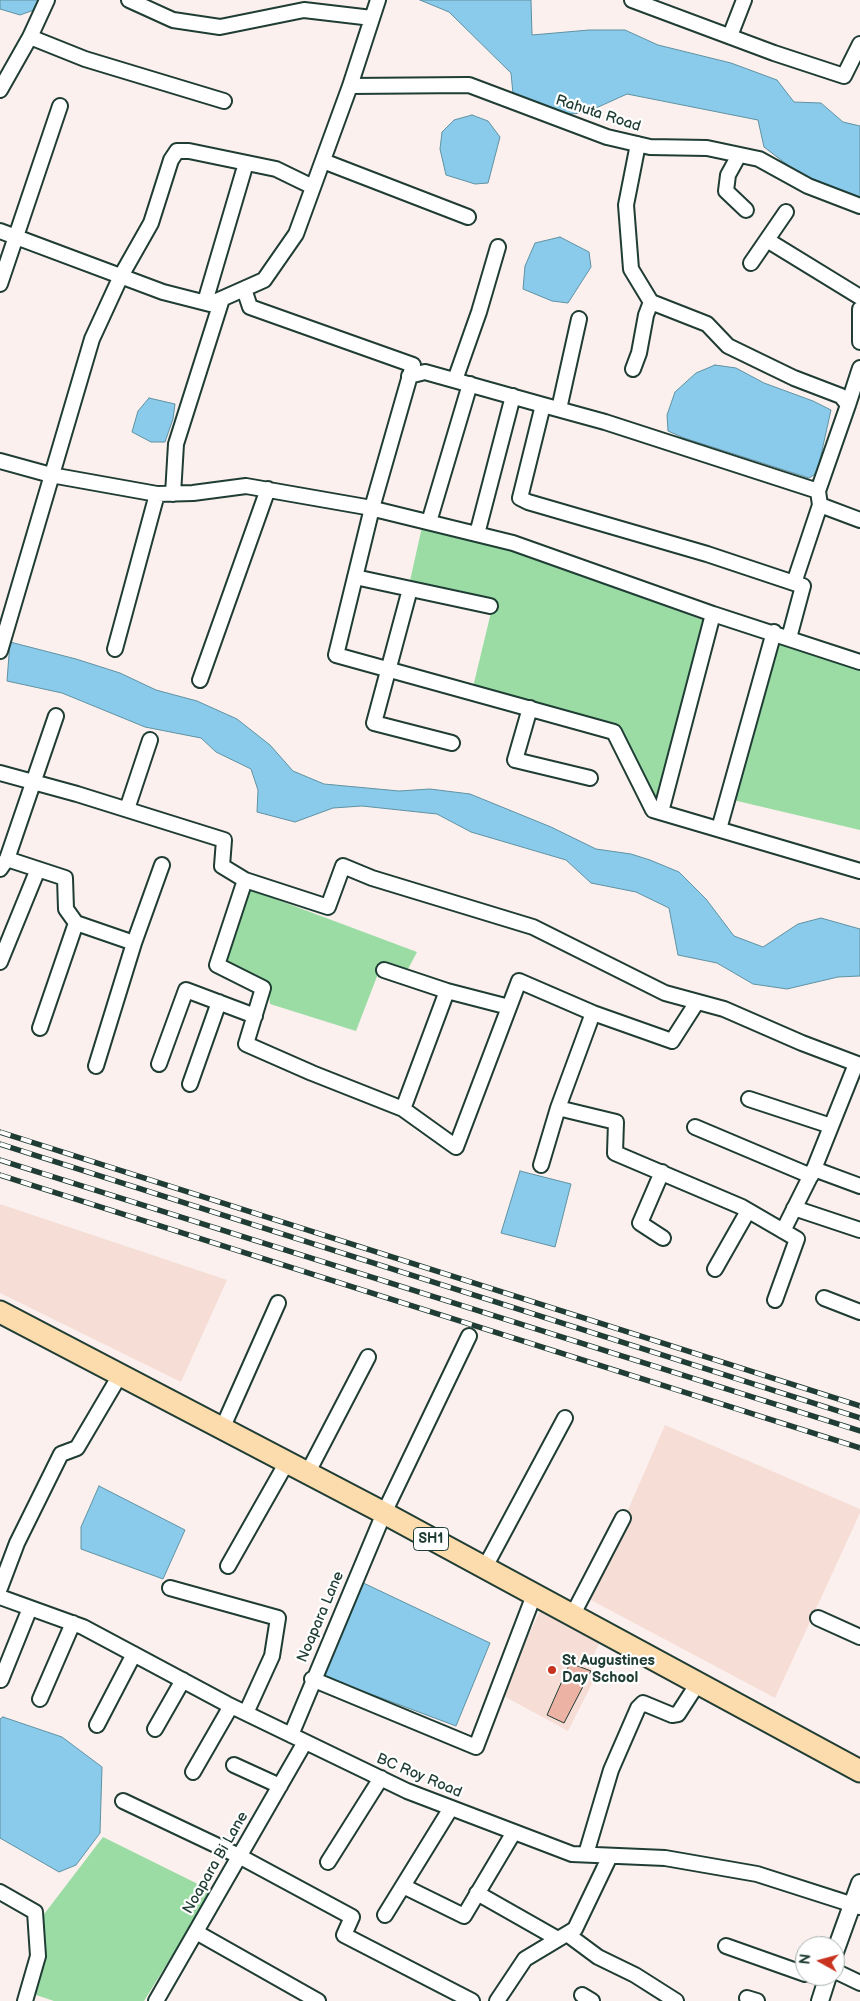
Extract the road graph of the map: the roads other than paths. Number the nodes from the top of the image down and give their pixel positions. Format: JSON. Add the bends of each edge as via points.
{"nodes":[{"id":1,"x":47,"y":0,"type":"edge"},
{"id":2,"x":129,"y":0,"type":"edge"},
{"id":3,"x":378,"y":0,"type":"edge"},
{"id":4,"x":632,"y":0,"type":"edge"},
{"id":5,"x":744,"y":0,"type":"edge"},
{"id":6,"x":372,"y":18,"type":"junction"},
{"id":7,"x":730,"y":36,"type":"junction"},
{"id":8,"x":30,"y":37,"type":"junction"},
{"id":9,"x":860,"y":44,"type":"edge"},
{"id":10,"x":350,"y":86,"type":"junction"},
{"id":11,"x":0,"y":90,"type":"edge"},
{"id":12,"x":224,"y":101,"type":"dead end"},
{"id":13,"x":60,"y":106,"type":"dead end"},
{"id":14,"x":638,"y":144,"type":"junction"},
{"id":15,"x":739,"y":155,"type":"junction"},
{"id":16,"x":323,"y":161,"type":"junction"},
{"id":17,"x":246,"y":162,"type":"junction"},
{"id":18,"x":313,"y":187,"type":"junction"},
{"id":19,"x":860,"y":206,"type":"edge"},
{"id":20,"x":746,"y":210,"type":"dead end"},
{"id":21,"x":786,"y":212,"type":"dead end"},
{"id":22,"x":468,"y":217,"type":"dead end"},
{"id":23,"x":0,"y":231,"type":"edge"},
{"id":24,"x":16,"y":238,"type":"junction"},
{"id":25,"x":767,"y":240,"type":"junction"},
{"id":26,"x":498,"y":247,"type":"dead end"},
{"id":27,"x":751,"y":262,"type":"dead end"},
{"id":28,"x":121,"y":276,"type":"junction"},
{"id":29,"x":0,"y":284,"type":"edge"},
{"id":30,"x":244,"y":289,"type":"junction"},
{"id":31,"x":860,"y":297,"type":"edge"},
{"id":32,"x":222,"y":299,"type":"junction"},
{"id":33,"x":205,"y":302,"type":"junction"},
{"id":34,"x":651,"y":302,"type":"junction"},
{"id":35,"x":860,"y":309,"type":"edge"},
{"id":36,"x":579,"y":319,"type":"dead end"},
{"id":37,"x":860,"y":342,"type":"edge"},
{"id":38,"x":860,"y":368,"type":"edge"},
{"id":39,"x":632,"y":369,"type":"dead end"},
{"id":40,"x":409,"y":376,"type":"junction"},
{"id":41,"x":455,"y":380,"type":"junction"},
{"id":42,"x":470,"y":384,"type":"junction"},
{"id":43,"x":514,"y":396,"type":"junction"},
{"id":44,"x":543,"y":404,"type":"junction"},
{"id":45,"x":848,"y":405,"type":"junction"},
{"id":46,"x":559,"y":409,"type":"junction"},
{"id":47,"x":0,"y":461,"type":"edge"},
{"id":48,"x":51,"y":475,"type":"junction"},
{"id":49,"x":268,"y":490,"type":"junction"},
{"id":50,"x":818,"y":491,"type":"junction"},
{"id":51,"x":157,"y":494,"type":"junction"},
{"id":52,"x":173,"y":494,"type":"junction"},
{"id":53,"x":820,"y":505,"type":"junction"},
{"id":54,"x":372,"y":508,"type":"junction"},
{"id":55,"x":860,"y":520,"type":"edge"},
{"id":56,"x":429,"y":522,"type":"junction"},
{"id":57,"x":477,"y":534,"type":"junction"},
{"id":58,"x":355,"y":577,"type":"junction"},
{"id":59,"x":794,"y":583,"type":"junction"},
{"id":60,"x":410,"y":589,"type":"junction"},
{"id":61,"x":490,"y":606,"type":"dead end"},
{"id":62,"x":713,"y":614,"type":"junction"},
{"id":63,"x":774,"y":632,"type":"junction"},
{"id":64,"x":789,"y":638,"type":"junction"},
{"id":65,"x":116,"y":649,"type":"dead end"},
{"id":66,"x":0,"y":651,"type":"edge"},
{"id":67,"x":860,"y":662,"type":"edge"},
{"id":68,"x":388,"y":669,"type":"junction"},
{"id":69,"x":200,"y":680,"type":"dead end"},
{"id":70,"x":530,"y":708,"type":"junction"},
{"id":71,"x":56,"y":716,"type":"dead end"},
{"id":72,"x":150,"y":740,"type":"dead end"},
{"id":73,"x":452,"y":743,"type":"dead end"},
{"id":74,"x":0,"y":773,"type":"edge"},
{"id":75,"x":590,"y":778,"type":"dead end"},
{"id":76,"x":32,"y":782,"type":"junction"},
{"id":77,"x":127,"y":810,"type":"junction"},
{"id":78,"x":661,"y":812,"type":"junction"},
{"id":79,"x":719,"y":829,"type":"junction"},
{"id":80,"x":4,"y":864,"type":"edge"},
{"id":81,"x":162,"y":866,"type":"dead end"},
{"id":82,"x":38,"y":869,"type":"junction"},
{"id":83,"x":860,"y":871,"type":"edge"},
{"id":84,"x":245,"y":880,"type":"junction"},
{"id":85,"x":76,"y":923,"type":"junction"},
{"id":86,"x":134,"y":943,"type":"junction"},
{"id":87,"x":0,"y":962,"type":"edge"},
{"id":88,"x":384,"y":970,"type":"dead end"},
{"id":89,"x":447,"y":991,"type":"junction"},
{"id":90,"x":219,"y":1002,"type":"junction"},
{"id":91,"x":697,"y":1002,"type":"junction"},
{"id":92,"x":509,"y":1007,"type":"junction"},
{"id":93,"x":593,"y":1013,"type":"junction"},
{"id":94,"x":254,"y":1016,"type":"junction"},
{"id":95,"x":40,"y":1028,"type":"dead end"},
{"id":96,"x":159,"y":1064,"type":"dead end"},
{"id":97,"x":858,"y":1064,"type":"edge"},
{"id":98,"x":96,"y":1066,"type":"dead end"},
{"id":99,"x":190,"y":1084,"type":"dead end"},
{"id":100,"x":749,"y":1099,"type":"dead end"},
{"id":101,"x":558,"y":1108,"type":"junction"},
{"id":102,"x":403,"y":1109,"type":"junction"},
{"id":103,"x":831,"y":1126,"type":"junction"},
{"id":104,"x":695,"y":1127,"type":"dead end"},
{"id":105,"x":541,"y":1165,"type":"dead end"},
{"id":106,"x":662,"y":1172,"type":"junction"},
{"id":107,"x":812,"y":1172,"type":"junction"},
{"id":108,"x":860,"y":1186,"type":"edge"},
{"id":109,"x":794,"y":1208,"type":"junction"},
{"id":110,"x":748,"y":1211,"type":"junction"},
{"id":111,"x":860,"y":1230,"type":"edge"},
{"id":112,"x":783,"y":1231,"type":"junction"},
{"id":113,"x":663,"y":1238,"type":"dead end"},
{"id":114,"x":715,"y":1269,"type":"dead end"},
{"id":115,"x":824,"y":1298,"type":"dead end"},
{"id":116,"x":776,"y":1300,"type":"dead end"},
{"id":117,"x":278,"y":1303,"type":"dead end"},
{"id":118,"x":0,"y":1312,"type":"edge"},
{"id":119,"x":860,"y":1312,"type":"edge"},
{"id":120,"x":469,"y":1336,"type":"dead end"},
{"id":121,"x":368,"y":1357,"type":"dead end"},
{"id":122,"x":120,"y":1375,"type":"junction"},
{"id":123,"x":565,"y":1418,"type":"dead end"},
{"id":124,"x":222,"y":1429,"type":"junction"},
{"id":125,"x":287,"y":1462,"type":"junction"},
{"id":126,"x":307,"y":1474,"type":"junction"},
{"id":127,"x":384,"y":1513,"type":"junction"},
{"id":128,"x":623,"y":1518,"type":"dead end"},
{"id":129,"x":228,"y":1566,"type":"dead end"},
{"id":130,"x":484,"y":1568,"type":"junction"},
{"id":131,"x":0,"y":1588,"type":"edge"},
{"id":132,"x":170,"y":1588,"type":"dead end"},
{"id":133,"x":534,"y":1595,"type":"junction"},
{"id":134,"x":0,"y":1598,"type":"edge"},
{"id":135,"x":30,"y":1608,"type":"junction"},
{"id":136,"x":572,"y":1616,"type":"junction"},
{"id":137,"x":818,"y":1618,"type":"dead end"},
{"id":138,"x":73,"y":1623,"type":"junction"},
{"id":139,"x":860,"y":1637,"type":"edge"},
{"id":140,"x":134,"y":1654,"type":"junction"},
{"id":141,"x":312,"y":1679,"type":"junction"},
{"id":142,"x":1,"y":1680,"type":"edge"},
{"id":143,"x":183,"y":1680,"type":"junction"},
{"id":144,"x":698,"y":1683,"type":"junction"},
{"id":145,"x":40,"y":1699,"type":"dead end"},
{"id":146,"x":231,"y":1706,"type":"junction"},
{"id":147,"x":246,"y":1713,"type":"junction"},
{"id":148,"x":97,"y":1726,"type":"dead end"},
{"id":149,"x":155,"y":1729,"type":"dead end"},
{"id":150,"x":290,"y":1735,"type":"junction"},
{"id":151,"x":305,"y":1742,"type":"junction"},
{"id":152,"x":234,"y":1765,"type":"dead end"},
{"id":153,"x":860,"y":1771,"type":"edge"},
{"id":154,"x":193,"y":1772,"type":"dead end"},
{"id":155,"x":381,"y":1778,"type":"junction"},
{"id":156,"x":280,"y":1786,"type":"junction"},
{"id":157,"x":123,"y":1801,"type":"dead end"},
{"id":158,"x":451,"y":1808,"type":"junction"},
{"id":159,"x":514,"y":1832,"type":"junction"},
{"id":160,"x":586,"y":1854,"type":"junction"},
{"id":161,"x":239,"y":1856,"type":"junction"},
{"id":162,"x":610,"y":1856,"type":"junction"},
{"id":163,"x":328,"y":1862,"type":"dead end"},
{"id":164,"x":860,"y":1883,"type":"edge"},
{"id":165,"x":403,"y":1886,"type":"junction"},
{"id":166,"x":0,"y":1892,"type":"edge"},
{"id":167,"x":478,"y":1893,"type":"junction"},
{"id":168,"x":856,"y":1905,"type":"edge"},
{"id":169,"x":385,"y":1915,"type":"dead end"},
{"id":170,"x":196,"y":1932,"type":"junction"},
{"id":171,"x":842,"y":1936,"type":"edge"},
{"id":172,"x":563,"y":1937,"type":"junction"},
{"id":173,"x":726,"y":1946,"type":"dead end"},
{"id":174,"x":795,"y":1970,"type":"edge"},
{"id":175,"x":845,"y":1980,"type":"edge"},
{"id":176,"x":860,"y":1983,"type":"edge"},
{"id":177,"x":823,"y":1986,"type":"edge"},
{"id":178,"x":25,"y":2001,"type":"edge"},
{"id":179,"x":156,"y":2001,"type":"edge"},
{"id":180,"x":318,"y":2001,"type":"edge"},
{"id":181,"x":472,"y":2001,"type":"edge"},
{"id":182,"x":497,"y":2001,"type":"edge"},
{"id":183,"x":676,"y":2001,"type":"edge"},
{"id":184,"x":820,"y":2001,"type":"edge"}],
"edges":[{"from":1,"to":8,"type":"street"},
{"from":2,"to":6,"type":"street","via":[[173,20],[220,27],[304,10]]},
{"from":3,"to":6,"type":"street"},
{"from":4,"to":7,"type":"street"},
{"from":5,"to":7,"type":"street"},
{"from":6,"to":10,"type":"street"},
{"from":7,"to":9,"type":"street","via":[[844,76]]},
{"from":8,"to":11,"type":"street"},
{"from":8,"to":12,"type":"street","via":[[85,59]]},
{"from":10,"to":14,"type":"street","name":"Rahuta Road","via":[[470,85],[607,137]]},
{"from":10,"to":16,"type":"street"},
{"from":13,"to":24,"type":"street"},
{"from":14,"to":15,"type":"street","name":"Rahuta Road","via":[[707,148]]},
{"from":14,"to":34,"type":"street","via":[[626,214],[631,269]]},
{"from":15,"to":19,"type":"street","name":"Rahuta Road","via":[[759,159],[808,186]]},
{"from":15,"to":20,"type":"street","via":[[728,175],[726,191]]},
{"from":16,"to":18,"type":"street"},
{"from":16,"to":22,"type":"street"},
{"from":17,"to":18,"type":"street","via":[[276,169]]},
{"from":17,"to":28,"type":"street","via":[[177,151],[171,160],[151,223]]},
{"from":17,"to":33,"type":"street"},
{"from":18,"to":30,"type":"street","via":[[296,234],[264,280]]},
{"from":21,"to":25,"type":"street"},
{"from":23,"to":24,"type":"street"},
{"from":24,"to":28,"type":"street"},
{"from":24,"to":29,"type":"street"},
{"from":25,"to":27,"type":"street"},
{"from":25,"to":31,"type":"street"},
{"from":26,"to":41,"type":"street"},
{"from":28,"to":33,"type":"street","via":[[163,292]]},
{"from":28,"to":48,"type":"street","via":[[92,339]]},
{"from":30,"to":32,"type":"street"},
{"from":30,"to":40,"type":"street","via":[[250,307],[412,365]]},
{"from":32,"to":33,"type":"street","via":[[210,304]]},
{"from":32,"to":52,"type":"street","via":[[176,444]]},
{"from":34,"to":39,"type":"street"},
{"from":34,"to":45,"type":"street","via":[[707,324],[728,346],[794,378],[841,396]]},
{"from":35,"to":37,"type":"street"},
{"from":36,"to":46,"type":"street"},
{"from":38,"to":45,"type":"street"},
{"from":40,"to":41,"type":"street","via":[[425,372]]},
{"from":40,"to":54,"type":"street"},
{"from":41,"to":42,"type":"street"},
{"from":42,"to":43,"type":"street"},
{"from":42,"to":56,"type":"street"},
{"from":43,"to":44,"type":"street"},
{"from":43,"to":57,"type":"street"},
{"from":44,"to":46,"type":"street"},
{"from":44,"to":59,"type":"street","via":[[520,498]]},
{"from":45,"to":50,"type":"street"},
{"from":46,"to":50,"type":"street"},
{"from":47,"to":48,"type":"street"},
{"from":48,"to":51,"type":"street"},
{"from":48,"to":66,"type":"street"},
{"from":49,"to":52,"type":"street","via":[[246,486]]},
{"from":49,"to":54,"type":"street"},
{"from":49,"to":69,"type":"street"},
{"from":50,"to":53,"type":"street"},
{"from":51,"to":52,"type":"street"},
{"from":51,"to":65,"type":"street"},
{"from":53,"to":55,"type":"street"},
{"from":53,"to":59,"type":"street"},
{"from":54,"to":56,"type":"street"},
{"from":54,"to":58,"type":"street"},
{"from":56,"to":57,"type":"street"},
{"from":57,"to":62,"type":"street","via":[[513,543]]},
{"from":58,"to":60,"type":"street"},
{"from":58,"to":68,"type":"street","via":[[336,655]]},
{"from":59,"to":64,"type":"street","via":[[803,586]]},
{"from":60,"to":61,"type":"street"},
{"from":60,"to":68,"type":"street"},
{"from":62,"to":63,"type":"street"},
{"from":62,"to":78,"type":"street"},
{"from":63,"to":64,"type":"street"},
{"from":63,"to":79,"type":"street"},
{"from":64,"to":67,"type":"street"},
{"from":68,"to":70,"type":"street"},
{"from":68,"to":73,"type":"street","via":[[374,723]]},
{"from":70,"to":75,"type":"street","via":[[515,760]]},
{"from":70,"to":78,"type":"street","via":[[614,732],[653,810]]},
{"from":71,"to":76,"type":"street"},
{"from":72,"to":77,"type":"street"},
{"from":74,"to":76,"type":"street"},
{"from":76,"to":77,"type":"street"},
{"from":76,"to":80,"type":"street"},
{"from":77,"to":84,"type":"street","via":[[224,840],[222,866]]},
{"from":78,"to":79,"type":"street"},
{"from":79,"to":83,"type":"street"},
{"from":80,"to":82,"type":"street"},
{"from":81,"to":86,"type":"street"},
{"from":82,"to":85,"type":"street","via":[[65,878],[66,909]]},
{"from":82,"to":87,"type":"street"},
{"from":84,"to":91,"type":"street","via":[[328,907],[343,866],[372,878],[533,927],[665,993]]},
{"from":84,"to":94,"type":"street","via":[[217,965],[263,988]]},
{"from":85,"to":86,"type":"street"},
{"from":85,"to":95,"type":"street"},
{"from":86,"to":98,"type":"street"},
{"from":88,"to":89,"type":"street"},
{"from":89,"to":92,"type":"street"},
{"from":89,"to":102,"type":"street"},
{"from":90,"to":94,"type":"street"},
{"from":90,"to":96,"type":"street","via":[[186,990]]},
{"from":90,"to":99,"type":"street"},
{"from":91,"to":93,"type":"street","via":[[672,1041]]},
{"from":91,"to":97,"type":"street","via":[[724,1009]]},
{"from":92,"to":93,"type":"street","via":[[519,981]]},
{"from":92,"to":102,"type":"street","via":[[456,1147]]},
{"from":93,"to":101,"type":"street"},
{"from":94,"to":102,"type":"street","via":[[246,1044]]},
{"from":97,"to":103,"type":"street"},
{"from":100,"to":103,"type":"street"},
{"from":101,"to":105,"type":"street"},
{"from":101,"to":106,"type":"street","via":[[616,1122],[615,1153]]},
{"from":103,"to":107,"type":"street"},
{"from":104,"to":107,"type":"street"},
{"from":106,"to":110,"type":"street"},
{"from":106,"to":113,"type":"street","via":[[640,1223]]},
{"from":107,"to":108,"type":"street"},
{"from":107,"to":109,"type":"street"},
{"from":109,"to":111,"type":"street"},
{"from":109,"to":112,"type":"street"},
{"from":110,"to":112,"type":"street"},
{"from":110,"to":114,"type":"street"},
{"from":112,"to":116,"type":"street","via":[[797,1240]]},
{"from":115,"to":119,"type":"street"},
{"from":117,"to":124,"type":"street"},
{"from":118,"to":122,"type":"main road","number":"SH1"},
{"from":120,"to":127,"type":"street","name":"Noapara Lane"},
{"from":121,"to":126,"type":"street"},
{"from":122,"to":124,"type":"main road","number":"SH1"},
{"from":122,"to":131,"type":"street","via":[[77,1448],[61,1454],[17,1543]]},
{"from":123,"to":130,"type":"street"},
{"from":124,"to":125,"type":"main road","number":"SH1"},
{"from":125,"to":126,"type":"main road","number":"SH1"},
{"from":125,"to":129,"type":"street"},
{"from":126,"to":127,"type":"main road","number":"SH1"},
{"from":127,"to":130,"type":"main road","number":"SH1"},
{"from":127,"to":141,"type":"street","name":"Noapara Lane"},
{"from":128,"to":136,"type":"street"},
{"from":130,"to":133,"type":"main road","number":"SH1"},
{"from":132,"to":147,"type":"street","via":[[278,1618],[272,1656]]},
{"from":133,"to":136,"type":"main road","number":"SH1"},
{"from":133,"to":141,"type":"street","via":[[476,1747]]},
{"from":134,"to":135,"type":"street","name":"BC Roy Road"},
{"from":135,"to":138,"type":"street","name":"BC Roy Road"},
{"from":135,"to":142,"type":"street"},
{"from":136,"to":144,"type":"main road","number":"SH1"},
{"from":137,"to":139,"type":"street"},
{"from":138,"to":140,"type":"street","name":"BC Roy Road"},
{"from":138,"to":145,"type":"street"},
{"from":140,"to":143,"type":"street","name":"BC Roy Road"},
{"from":140,"to":148,"type":"street"},
{"from":141,"to":150,"type":"street","name":"Noapara Lane"},
{"from":143,"to":146,"type":"street","name":"BC Roy Road"},
{"from":143,"to":149,"type":"street"},
{"from":144,"to":153,"type":"main road","number":"SH1"},
{"from":144,"to":160,"type":"street","via":[[678,1714],[643,1703],[638,1708],[611,1770]]},
{"from":146,"to":147,"type":"street","name":"BC Roy Road"},
{"from":146,"to":154,"type":"street"},
{"from":147,"to":150,"type":"street","name":"BC Roy Road"},
{"from":150,"to":151,"type":"street","name":"BC Roy Road"},
{"from":151,"to":155,"type":"street","name":"BC Roy Road"},
{"from":151,"to":156,"type":"street","name":"Noapara Bi Lane"},
{"from":152,"to":156,"type":"street"},
{"from":155,"to":158,"type":"street","name":"BC Roy Road"},
{"from":155,"to":163,"type":"street"},
{"from":156,"to":161,"type":"street","name":"Noapara Bi Lane"},
{"from":157,"to":161,"type":"street"},
{"from":158,"to":159,"type":"street","name":"BC Roy Road"},
{"from":158,"to":165,"type":"street"},
{"from":159,"to":160,"type":"street","name":"BC Roy Road","via":[[572,1854]]},
{"from":159,"to":167,"type":"street"},
{"from":160,"to":162,"type":"street","name":"BC Roy Road"},
{"from":161,"to":170,"type":"street","name":"Noapara Bi Lane"},
{"from":161,"to":181,"type":"street","via":[[352,1917],[344,1935]]},
{"from":162,"to":168,"type":"street","name":"BC Roy Road","via":[[665,1858],[757,1874]]},
{"from":162,"to":172,"type":"street","via":[[575,1930]]},
{"from":164,"to":168,"type":"street"},
{"from":165,"to":167,"type":"street","via":[[464,1916]]},
{"from":165,"to":169,"type":"street"},
{"from":166,"to":178,"type":"street","via":[[35,1912],[38,1956]]},
{"from":167,"to":172,"type":"street"},
{"from":168,"to":171,"type":"street"},
{"from":170,"to":179,"type":"street","name":"Noapara Bi Lane"},
{"from":170,"to":180,"type":"street"},
{"from":172,"to":182,"type":"street","via":[[525,1959]]},
{"from":172,"to":183,"type":"street"},
{"from":173,"to":174,"type":"street"},
{"from":175,"to":176,"type":"street"},
{"from":177,"to":184,"type":"street"}]}
